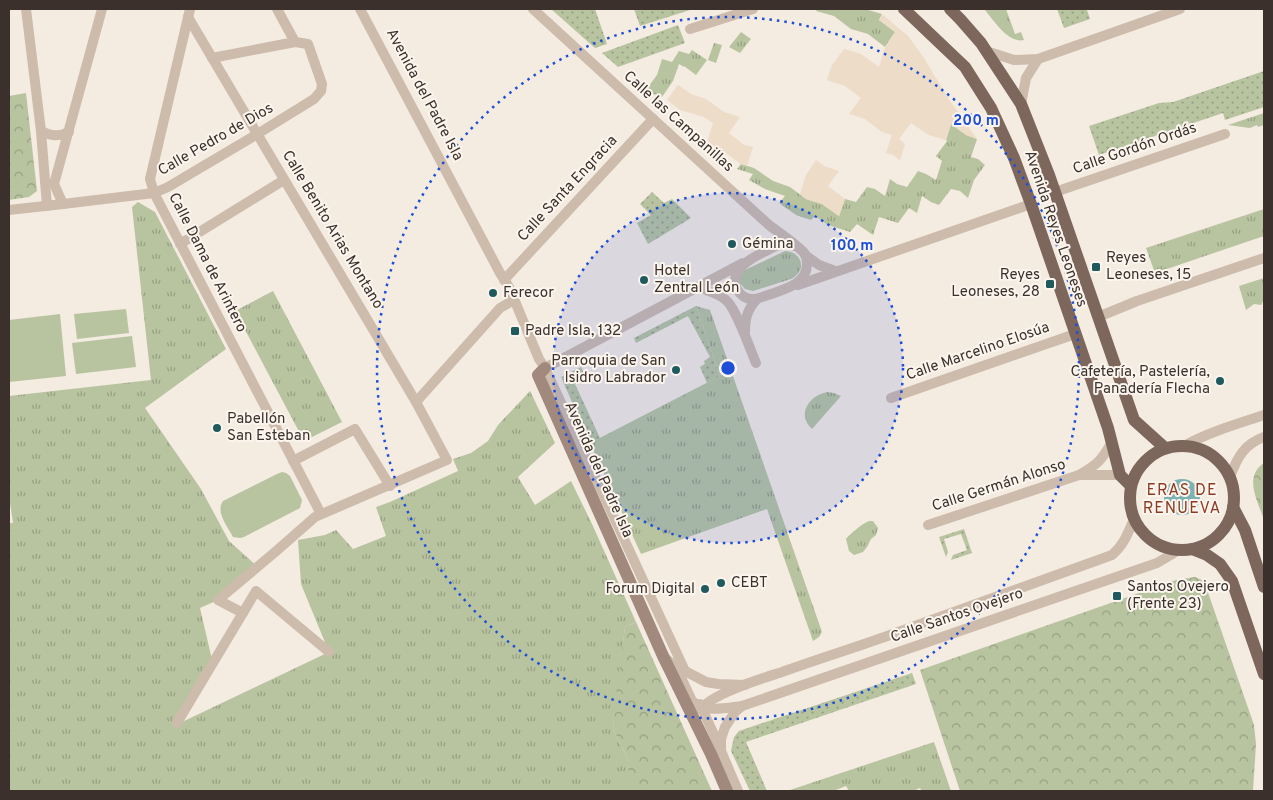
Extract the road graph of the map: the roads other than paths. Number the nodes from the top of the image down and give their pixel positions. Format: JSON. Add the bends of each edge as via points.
{"nodes":[{"id":1,"x":26,"y":9,"type":"edge"},
{"id":2,"x":102,"y":9,"type":"edge"},
{"id":3,"x":277,"y":9,"type":"edge"},
{"id":4,"x":360,"y":9,"type":"edge"},
{"id":5,"x":532,"y":9,"type":"edge"},
{"id":6,"x":753,"y":9,"type":"edge"},
{"id":7,"x":904,"y":9,"type":"edge"},
{"id":8,"x":950,"y":9,"type":"edge"},
{"id":9,"x":1180,"y":9,"type":"edge"},
{"id":10,"x":189,"y":13,"type":"edge"},
{"id":11,"x":690,"y":29,"type":"dead end"},
{"id":12,"x":295,"y":42,"type":"junction"},
{"id":13,"x":986,"y":51,"type":"junction"},
{"id":14,"x":212,"y":58,"type":"junction"},
{"id":15,"x":1038,"y":59,"type":"junction"},
{"id":16,"x":1021,"y":104,"type":"junction"},
{"id":17,"x":653,"y":119,"type":"junction"},
{"id":18,"x":40,"y":131,"type":"junction"},
{"id":19,"x":69,"y":132,"type":"junction"},
{"id":20,"x":258,"y":134,"type":"junction"},
{"id":21,"x":1225,"y":134,"type":"dead end"},
{"id":22,"x":284,"y":180,"type":"junction"},
{"id":23,"x":1055,"y":192,"type":"junction"},
{"id":24,"x":154,"y":193,"type":"junction"},
{"id":25,"x":63,"y":204,"type":"junction"},
{"id":26,"x":1030,"y":204,"type":"junction"},
{"id":27,"x":48,"y":206,"type":"junction"},
{"id":28,"x":9,"y":210,"type":"edge"},
{"id":29,"x":180,"y":244,"type":"junction"},
{"id":30,"x":795,"y":246,"type":"junction"},
{"id":31,"x":805,"y":255,"type":"junction"},
{"id":32,"x":752,"y":258,"type":"junction"},
{"id":33,"x":1264,"y":258,"type":"edge"},
{"id":34,"x":835,"y":272,"type":"junction"},
{"id":35,"x":504,"y":280,"type":"junction"},
{"id":36,"x":787,"y":289,"type":"junction"},
{"id":37,"x":706,"y":290,"type":"junction"},
{"id":38,"x":690,"y":291,"type":"junction"},
{"id":39,"x":740,"y":294,"type":"junction"},
{"id":40,"x":757,"y":299,"type":"junction"},
{"id":41,"x":514,"y":300,"type":"junction"},
{"id":42,"x":1098,"y":316,"type":"junction"},
{"id":43,"x":1075,"y":334,"type":"junction"},
{"id":44,"x":746,"y":337,"type":"junction"},
{"id":45,"x":756,"y":363,"type":"dead end"},
{"id":46,"x":546,"y":368,"type":"junction"},
{"id":47,"x":891,"y":398,"type":"dead end"},
{"id":48,"x":416,"y":402,"type":"junction"},
{"id":49,"x":1264,"y":415,"type":"edge"},
{"id":50,"x":1264,"y":437,"type":"edge"},
{"id":51,"x":1112,"y":442,"type":"junction"},
{"id":52,"x":1184,"y":446,"type":"junction"},
{"id":53,"x":1165,"y":448,"type":"junction"},
{"id":54,"x":293,"y":461,"type":"junction"},
{"id":55,"x":1079,"y":475,"type":"junction"},
{"id":56,"x":1120,"y":475,"type":"junction"},
{"id":57,"x":1230,"y":477,"type":"junction"},
{"id":58,"x":390,"y":486,"type":"junction"},
{"id":59,"x":1131,"y":486,"type":"junction"},
{"id":60,"x":1233,"y":507,"type":"junction"},
{"id":61,"x":321,"y":514,"type":"junction"},
{"id":62,"x":1134,"y":519,"type":"junction"},
{"id":63,"x":928,"y":524,"type":"dead end"},
{"id":64,"x":1186,"y":549,"type":"junction"},
{"id":65,"x":1264,"y":587,"type":"edge"},
{"id":66,"x":243,"y":613,"type":"junction"},
{"id":67,"x":329,"y":652,"type":"dead end"},
{"id":68,"x":663,"y":656,"type":"junction"},
{"id":69,"x":688,"y":673,"type":"junction"},
{"id":70,"x":1264,"y":674,"type":"edge"},
{"id":71,"x":745,"y":685,"type":"junction"},
{"id":72,"x":742,"y":706,"type":"junction"},
{"id":73,"x":702,"y":707,"type":"junction"},
{"id":74,"x":177,"y":724,"type":"dead end"},
{"id":75,"x":716,"y":753,"type":"junction"},
{"id":76,"x":727,"y":791,"type":"edge"},
{"id":77,"x":738,"y":791,"type":"edge"}],
"edges":[{"from":1,"to":18,"type":"street"},
{"from":2,"to":19,"type":"street"},
{"from":3,"to":12,"type":"street"},
{"from":4,"to":35,"type":"street","name":"Avenida del Padre Isla"},
{"from":5,"to":17,"type":"street","name":"Calle las Campanillas"},
{"from":6,"to":11,"type":"street"},
{"from":7,"to":26,"type":"main road","name":"Avenida Reyes Leoneses","via":[[965,67],[979,87],[1014,158]]},
{"from":8,"to":13,"type":"main road","name":"Avenida Reyes Leoneses"},
{"from":9,"to":15,"type":"street"},
{"from":10,"to":14,"type":"street","name":"Calle Benito Arias Montano"},
{"from":10,"to":24,"type":"street","name":"Calle Dama de Arintero","via":[[150,179]]},
{"from":12,"to":14,"type":"street"},
{"from":12,"to":20,"type":"street","name":"Calle Pedro de Dios","via":[[308,44],[322,91]]},
{"from":13,"to":15,"type":"street","via":[[1014,60]]},
{"from":13,"to":16,"type":"main road","name":"Avenida Reyes Leoneses"},
{"from":14,"to":20,"type":"street","name":"Calle Benito Arias Montano"},
{"from":15,"to":16,"type":"street","via":[[1026,78]]},
{"from":16,"to":23,"type":"main road","name":"Avenida Reyes Leoneses"},
{"from":17,"to":30,"type":"street","name":"Calle las Campanillas"},
{"from":17,"to":35,"type":"street","name":"Calle Santa Engracia"},
{"from":18,"to":19,"type":"street","via":[[54,136]]},
{"from":18,"to":27,"type":"street"},
{"from":19,"to":25,"type":"street","via":[[54,184]]},
{"from":20,"to":22,"type":"street","name":"Calle Benito Arias Montano"},
{"from":20,"to":24,"type":"street","name":"Calle Pedro de Dios"},
{"from":21,"to":23,"type":"street","name":"Calle Gordón Ordás"},
{"from":22,"to":29,"type":"street"},
{"from":22,"to":48,"type":"street","name":"Calle Benito Arias Montano"},
{"from":23,"to":42,"type":"main road","name":"Avenida Reyes Leoneses"},
{"from":24,"to":25,"type":"street","name":"Calle Pedro de Dios"},
{"from":24,"to":29,"type":"street","name":"Calle Dama de Arintero"},
{"from":25,"to":27,"type":"street","name":"Calle Pedro de Dios"},
{"from":26,"to":34,"type":"street"},
{"from":26,"to":43,"type":"main road","name":"Avenida Reyes Leoneses"},
{"from":27,"to":28,"type":"street","name":"Calle Pedro de Dios"},
{"from":29,"to":54,"type":"street","name":"Calle Dama de Arintero"},
{"from":30,"to":31,"type":"street","name":"Calle las Campanillas"},
{"from":30,"to":32,"type":"street","via":[[782,244]]},
{"from":31,"to":34,"type":"street","name":"Calle las Campanillas"},
{"from":31,"to":36,"type":"street","via":[[805,275]]},
{"from":32,"to":38,"type":"street"},
{"from":32,"to":39,"type":"street","via":[[736,276]]},
{"from":33,"to":42,"type":"street"},
{"from":34,"to":36,"type":"street"},
{"from":35,"to":41,"type":"street","name":"Avenida del Padre Isla"},
{"from":36,"to":40,"type":"street"},
{"from":37,"to":38,"type":"street"},
{"from":37,"to":39,"type":"street"},
{"from":37,"to":44,"type":"street","via":[[729,302]]},
{"from":38,"to":46,"type":"street"},
{"from":39,"to":40,"type":"street"},
{"from":40,"to":44,"type":"street","via":[[747,312]]},
{"from":41,"to":46,"type":"street","name":"Avenida del Padre Isla"},
{"from":41,"to":48,"type":"street","via":[[500,308]]},
{"from":42,"to":53,"type":"main road","name":"Avenida Reyes Leoneses","via":[[1134,420]]},
{"from":43,"to":47,"type":"street","name":"Calle Marcelino Elosúa"},
{"from":43,"to":51,"type":"main road","name":"Avenida Reyes Leoneses"},
{"from":44,"to":45,"type":"street"},
{"from":46,"to":68,"type":"main road","name":"Avenida del Padre Isla","via":[[538,375]]},
{"from":46,"to":69,"type":"street"},
{"from":48,"to":58,"type":"street","name":"Calle Benito Arias Montano","via":[[447,460]]},
{"from":49,"to":52,"type":"street"},
{"from":50,"to":57,"type":"street","via":[[1243,449]]},
{"from":51,"to":55,"type":"street","name":"Calle Germán Alonso","via":[[1102,459]]},
{"from":51,"to":56,"type":"main road","name":"Avenida Reyes Leoneses"},
{"from":52,"to":53,"type":"main road"},
{"from":52,"to":57,"type":"main road","via":[[1211,454]]},
{"from":53,"to":59,"type":"main road","via":[[1150,456],[1138,470]]},
{"from":54,"to":58,"type":"street","via":[[354,429]]},
{"from":54,"to":61,"type":"street","name":"Calle Dama de Arintero"},
{"from":55,"to":56,"type":"street","name":"Calle Germán Alonso"},
{"from":55,"to":63,"type":"street","name":"Calle Germán Alonso"},
{"from":56,"to":59,"type":"main road"},
{"from":57,"to":60,"type":"main road"},
{"from":58,"to":61,"type":"street"},
{"from":59,"to":62,"type":"main road","via":[[1130,503]]},
{"from":60,"to":64,"type":"main road","via":[[1228,522],[1218,535],[1204,545]]},
{"from":60,"to":65,"type":"main road","via":[[1245,530]]},
{"from":61,"to":66,"type":"street","via":[[218,600]]},
{"from":62,"to":64,"type":"main road","via":[[1153,542],[1166,548]]},
{"from":62,"to":71,"type":"street","name":"Calle Santos Ovejero","via":[[1120,548],[1112,555]]},
{"from":64,"to":70,"type":"main road","via":[[1207,555],[1220,564],[1232,581]]},
{"from":64,"to":72,"type":"street","name":"Calle Santos Ovejero","via":[[1157,563]]},
{"from":66,"to":67,"type":"street","via":[[256,591]]},
{"from":66,"to":74,"type":"street"},
{"from":68,"to":73,"type":"street","via":[[676,666],[692,701]]},
{"from":68,"to":75,"type":"main road","name":"Avenida del Padre Isla"},
{"from":69,"to":71,"type":"street","name":"Calle Santos Ovejero","via":[[706,682]]},
{"from":69,"to":73,"type":"street"},
{"from":71,"to":73,"type":"street","name":"Calle Santos Ovejero"},
{"from":72,"to":73,"type":"street","name":"Calle Santos Ovejero"},
{"from":72,"to":75,"type":"street","via":[[725,726]]},
{"from":73,"to":75,"type":"street","via":[[699,716]]},
{"from":75,"to":76,"type":"main road","name":"Avenida del Padre Isla"},
{"from":75,"to":77,"type":"street"}]}
